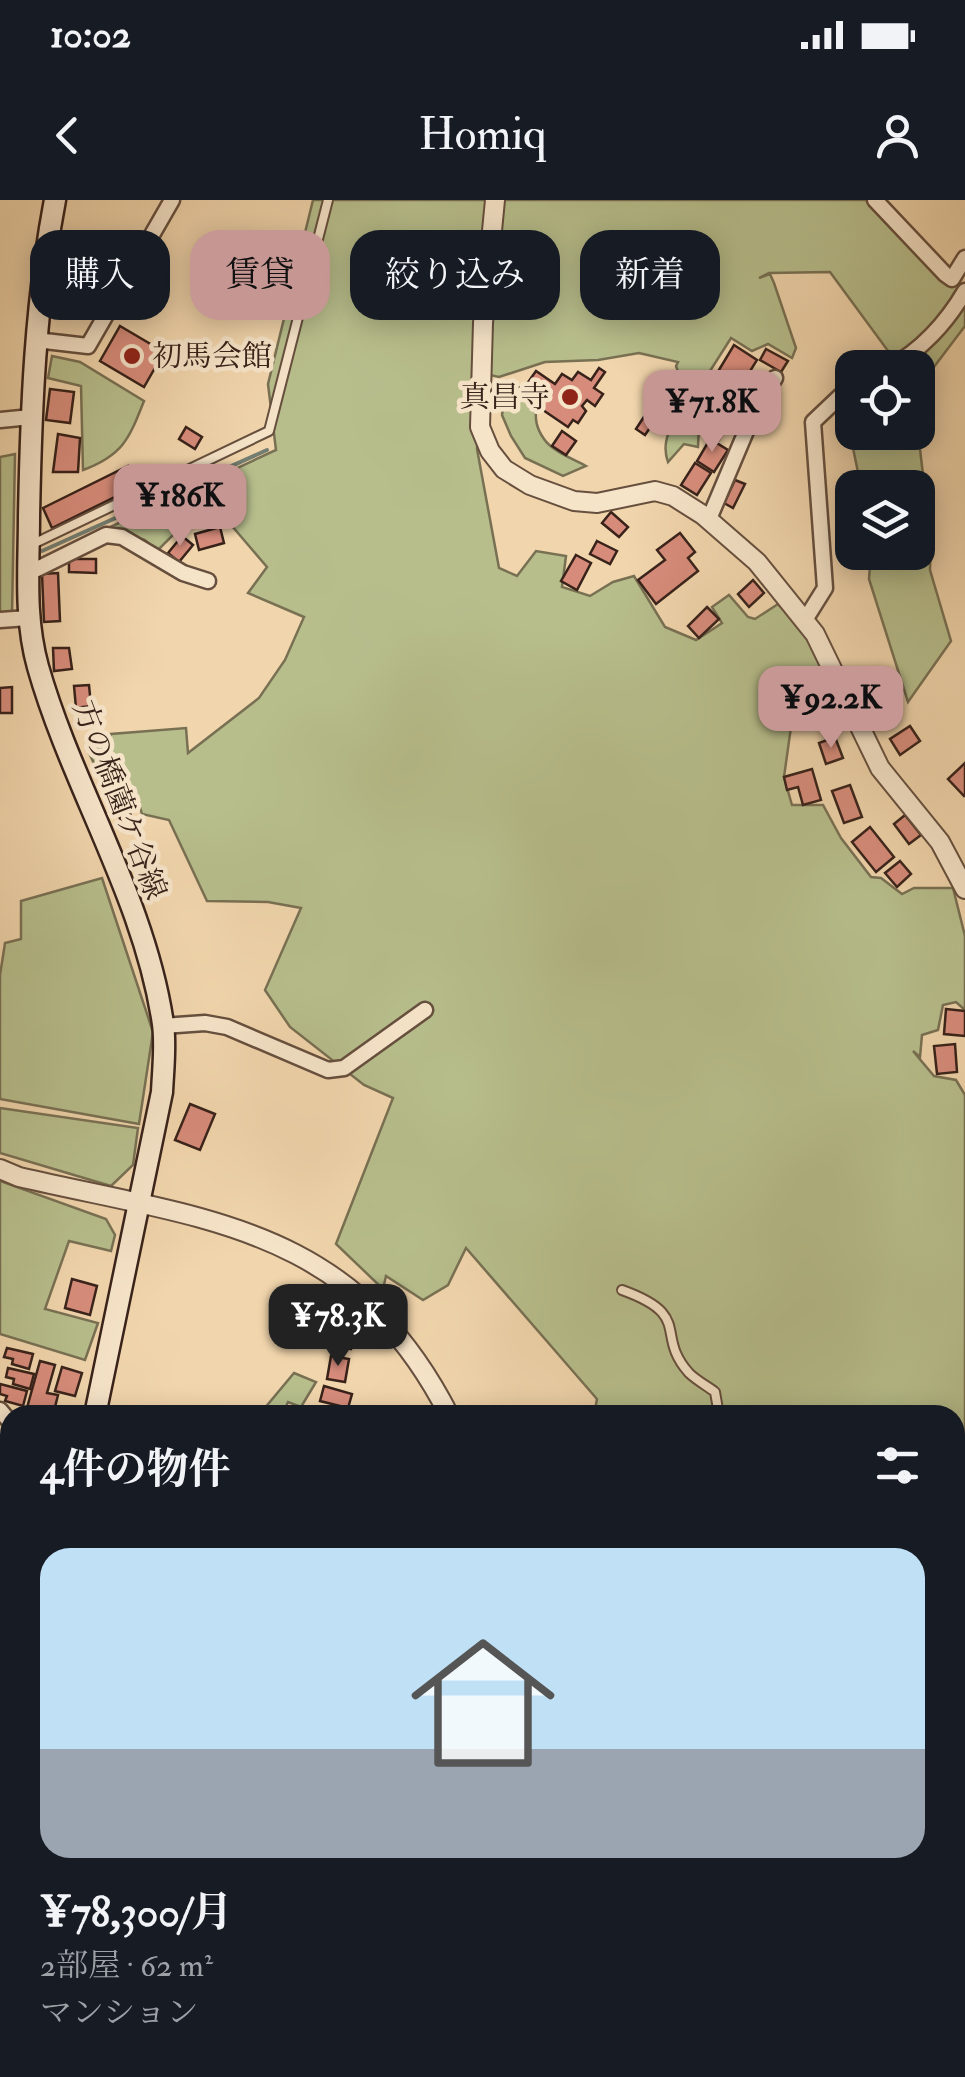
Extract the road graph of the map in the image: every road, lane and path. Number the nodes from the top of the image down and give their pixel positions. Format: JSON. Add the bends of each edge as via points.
{"nodes":[{"id":1,"x":56,"y":200,"type":"edge"},
{"id":2,"x":172,"y":200,"type":"edge"},
{"id":3,"x":328,"y":200,"type":"edge"},
{"id":4,"x":495,"y":200,"type":"edge"},
{"id":5,"x":875,"y":200,"type":"edge"},
{"id":6,"x":965,"y":258,"type":"edge"},
{"id":7,"x":965,"y":291,"type":"edge"},
{"id":8,"x":36,"y":340,"type":"junction"},
{"id":9,"x":911,"y":350,"type":"edge"},
{"id":10,"x":775,"y":378,"type":"dead end"},
{"id":11,"x":835,"y":401,"type":"edge"},
{"id":12,"x":30,"y":416,"type":"junction"},
{"id":13,"x":0,"y":420,"type":"edge"},
{"id":14,"x":708,"y":519,"type":"junction"},
{"id":15,"x":29,"y":546,"type":"junction"},
{"id":16,"x":28,"y":574,"type":"junction"},
{"id":17,"x":208,"y":581,"type":"dead end"},
{"id":18,"x":28,"y":618,"type":"junction"},
{"id":19,"x":0,"y":620,"type":"edge"},
{"id":20,"x":805,"y":620,"type":"junction"},
{"id":21,"x":965,"y":890,"type":"edge"},
{"id":22,"x":425,"y":1010,"type":"dead end"},
{"id":23,"x":163,"y":1026,"type":"junction"},
{"id":24,"x":0,"y":1169,"type":"edge"},
{"id":25,"x":140,"y":1205,"type":"junction"},
{"id":26,"x":622,"y":1290,"type":"dead end"},
{"id":27,"x":98,"y":1405,"type":"edge"},
{"id":28,"x":443,"y":1405,"type":"edge"},
{"id":29,"x":717,"y":1405,"type":"edge"}],
"edges":[{"from":1,"to":8,"type":"main road","name":"方の橋薗ケ谷線"},
{"from":2,"to":8,"type":"street","via":[[88,346]]},
{"from":3,"to":15,"type":"lane","via":[[269,431]]},
{"from":4,"to":14,"type":"street","via":[[480,427],[490,451],[530,485],[574,500],[597,503],[654,491]]},
{"from":5,"to":6,"type":"street","via":[[952,279]]},
{"from":7,"to":9,"type":"street","via":[[938,329]]},
{"from":8,"to":12,"type":"main road","name":"方の橋薗ケ谷線"},
{"from":10,"to":14,"type":"street"},
{"from":11,"to":20,"type":"street","via":[[813,422],[825,588]]},
{"from":12,"to":13,"type":"street"},
{"from":12,"to":15,"type":"main road","name":"方の橋薗ケ谷線"},
{"from":14,"to":20,"type":"street","via":[[758,562]]},
{"from":15,"to":16,"type":"main road","name":"方の橋薗ケ谷線"},
{"from":16,"to":17,"type":"street","via":[[106,535]]},
{"from":16,"to":18,"type":"main road","name":"方の橋薗ケ谷線"},
{"from":18,"to":19,"type":"street"},
{"from":18,"to":23,"type":"main road","name":"方の橋薗ケ谷線","via":[[60,732],[137,926]]},
{"from":20,"to":21,"type":"street","via":[[880,768],[940,842]]},
{"from":22,"to":23,"type":"street","via":[[344,1068],[328,1070],[226,1027]]},
{"from":23,"to":25,"type":"main road","name":"方の橋薗ケ谷線","via":[[162,1092]]},
{"from":24,"to":25,"type":"street"},
{"from":25,"to":27,"type":"main road","name":"方の橋薗ケ谷線"},
{"from":25,"to":28,"type":"street","via":[[254,1234],[333,1276],[408,1348]]},
{"from":26,"to":29,"type":"lane","via":[[666,1314],[688,1372],[715,1392]]}]}
